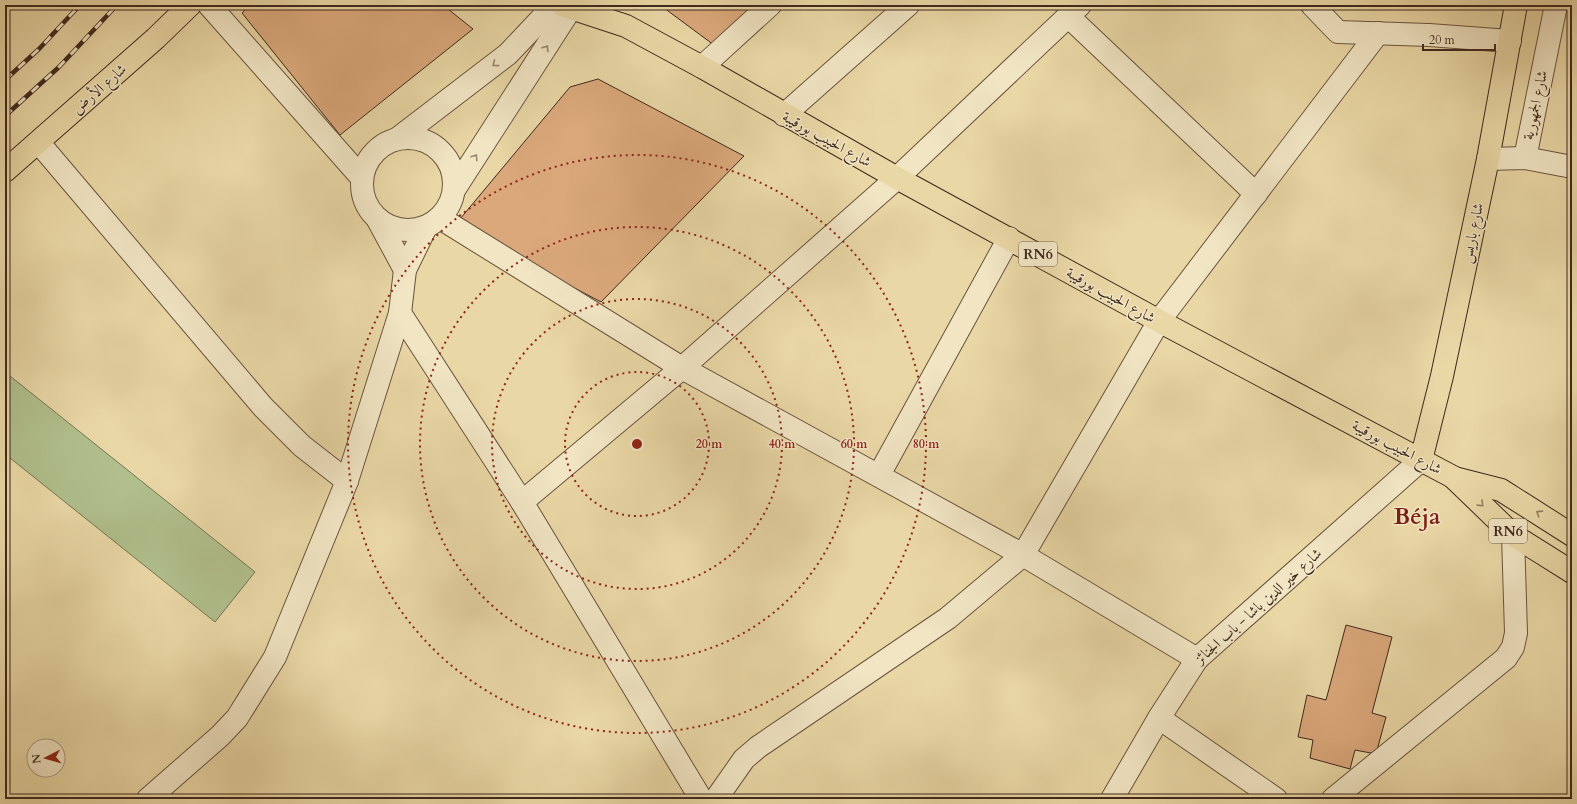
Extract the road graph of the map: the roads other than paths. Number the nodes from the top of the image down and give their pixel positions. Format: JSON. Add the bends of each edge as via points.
{"nodes":[{"id":1,"x":190,"y":5,"type":"edge"},
{"id":2,"x":209,"y":5,"type":"edge"},
{"id":3,"x":549,"y":5,"type":"edge"},
{"id":4,"x":601,"y":5,"type":"edge"},
{"id":5,"x":770,"y":5,"type":"edge"},
{"id":6,"x":908,"y":5,"type":"edge"},
{"id":7,"x":1312,"y":5,"type":"edge"},
{"id":8,"x":1516,"y":5,"type":"edge"},
{"id":9,"x":1556,"y":5,"type":"edge"},
{"id":10,"x":569,"y":6,"type":"edge"},
{"id":11,"x":1074,"y":10,"type":"edge"},
{"id":12,"x":626,"y":26,"type":"junction"},
{"id":13,"x":1378,"y":33,"type":"junction"},
{"id":14,"x":1510,"y":42,"type":"junction"},
{"id":15,"x":702,"y":67,"type":"junction"},
{"id":16,"x":784,"y":115,"type":"junction"},
{"id":17,"x":397,"y":139,"type":"junction"},
{"id":18,"x":39,"y":143,"type":"junction"},
{"id":19,"x":1525,"y":158,"type":"junction"},
{"id":20,"x":1488,"y":159,"type":"junction"},
{"id":21,"x":1572,"y":167,"type":"edge"},
{"id":22,"x":5,"y":171,"type":"edge"},
{"id":23,"x":362,"y":178,"type":"junction"},
{"id":24,"x":897,"y":178,"type":"junction"},
{"id":25,"x":454,"y":190,"type":"junction"},
{"id":26,"x":1256,"y":194,"type":"junction"},
{"id":27,"x":378,"y":220,"type":"junction"},
{"id":28,"x":433,"y":222,"type":"junction"},
{"id":29,"x":1009,"y":238,"type":"junction"},
{"id":30,"x":405,"y":270,"type":"junction"},
{"id":31,"x":400,"y":313,"type":"junction"},
{"id":32,"x":1159,"y":321,"type":"junction"},
{"id":33,"x":682,"y":368,"type":"junction"},
{"id":34,"x":1421,"y":460,"type":"junction"},
{"id":35,"x":879,"y":475,"type":"junction"},
{"id":36,"x":1453,"y":477,"type":"junction"},
{"id":37,"x":347,"y":481,"type":"junction"},
{"id":38,"x":522,"y":502,"type":"junction"},
{"id":39,"x":1513,"y":535,"type":"junction"},
{"id":40,"x":1572,"y":535,"type":"edge"},
{"id":41,"x":1023,"y":555,"type":"junction"},
{"id":42,"x":1572,"y":572,"type":"edge"},
{"id":43,"x":1197,"y":659,"type":"junction"},
{"id":44,"x":1159,"y":718,"type":"junction"},
{"id":45,"x":148,"y":799,"type":"edge"},
{"id":46,"x":701,"y":799,"type":"edge"},
{"id":47,"x":716,"y":799,"type":"edge"},
{"id":48,"x":1112,"y":799,"type":"edge"},
{"id":49,"x":1276,"y":799,"type":"edge"},
{"id":50,"x":1333,"y":799,"type":"edge"}],
"edges":[{"from":1,"to":18,"type":"main road","name":"شارع الأرض"},
{"from":2,"to":23,"type":"street"},
{"from":3,"to":17,"type":"street","one_way":true,"via":[[542,18],[508,54]]},
{"from":4,"to":12,"type":"main road","number":"RN6"},
{"from":5,"to":15,"type":"street"},
{"from":6,"to":16,"type":"street"},
{"from":7,"to":13,"type":"street","via":[[1338,32]]},
{"from":8,"to":14,"type":"main road","name":"شارع باريس"},
{"from":9,"to":19,"type":"street","name":"شارع الجمهورية"},
{"from":10,"to":12,"type":"main road","number":"RN6"},
{"from":25,"to":10,"type":"street","one_way":true},
{"from":11,"to":24,"type":"street"},
{"from":11,"to":26,"type":"street"},
{"from":12,"to":15,"type":"main road","name":"شارع الحبيب بورقيبة","number":"RN6"},
{"from":13,"to":14,"type":"street"},
{"from":13,"to":26,"type":"street"},
{"from":14,"to":20,"type":"main road","name":"شارع باريس"},
{"from":15,"to":16,"type":"main road","name":"شارع الحبيب بورقيبة","number":"RN6"},
{"from":16,"to":24,"type":"main road","name":"شارع الحبيب بورقيبة","number":"RN6"},
{"from":17,"to":23,"type":"street","via":[[380,147],[368,160]]},
{"from":17,"to":25,"type":"street","via":[[415,138],[432,144],[445,156],[453,172]]},
{"from":18,"to":22,"type":"main road","name":"شارع الأرض"},
{"from":18,"to":37,"type":"street","via":[[263,407],[302,446]]},
{"from":19,"to":20,"type":"street"},
{"from":19,"to":21,"type":"street"},
{"from":20,"to":34,"type":"main road","name":"شارع باريس","via":[[1442,376]]},
{"from":23,"to":27,"type":"street","via":[[365,201]]},
{"from":24,"to":29,"type":"main road","name":"شارع الحبيب بورقيبة","number":"RN6"},
{"from":24,"to":33,"type":"street"},
{"from":25,"to":28,"type":"street","via":[[452,200]]},
{"from":26,"to":32,"type":"street"},
{"from":27,"to":28,"type":"street","via":[[401,230],[414,230]]},
{"from":27,"to":30,"type":"street"},
{"from":28,"to":30,"type":"street"},
{"from":28,"to":33,"type":"street"},
{"from":29,"to":32,"type":"main road","name":"شارع الحبيب بورقيبة","number":"RN6"},
{"from":29,"to":35,"type":"street"},
{"from":30,"to":31,"type":"street"},
{"from":31,"to":37,"type":"street"},
{"from":31,"to":38,"type":"street"},
{"from":32,"to":34,"type":"main road","name":"شارع الحبيب بورقيبة","number":"RN6"},
{"from":32,"to":41,"type":"street"},
{"from":33,"to":35,"type":"street"},
{"from":33,"to":38,"type":"street"},
{"from":34,"to":36,"type":"main road","name":"شارع الحبيب بورقيبة","number":"RN6"},
{"from":34,"to":43,"type":"street","name":"شارع خير الدين باشا - باب الجنائز"},
{"from":35,"to":41,"type":"street"},
{"from":36,"to":39,"type":"main road","name":"شارع الحبيب بورقيبة","number":"RN6","one_way":true},
{"from":40,"to":36,"type":"main road","name":"شارع الحبيب بورقيبة","number":"RN6","one_way":true,"via":[[1501,490]]},
{"from":37,"to":45,"type":"street","via":[[275,657],[253,695],[220,736]]},
{"from":38,"to":46,"type":"street"},
{"from":39,"to":42,"type":"main road","name":"شارع الحبيب بورقيبة","number":"RN6"},
{"from":39,"to":50,"type":"street","via":[[1516,633],[1514,647],[1506,658]]},
{"from":41,"to":43,"type":"street"},
{"from":41,"to":47,"type":"street","via":[[948,618],[758,747],[744,759]]},
{"from":43,"to":44,"type":"street","name":"شارع خير الدين باشا - باب الجنائز"},
{"from":44,"to":48,"type":"street","name":"شارع خير الدين باشا - باب الجنائز"},
{"from":44,"to":49,"type":"street"}]}
